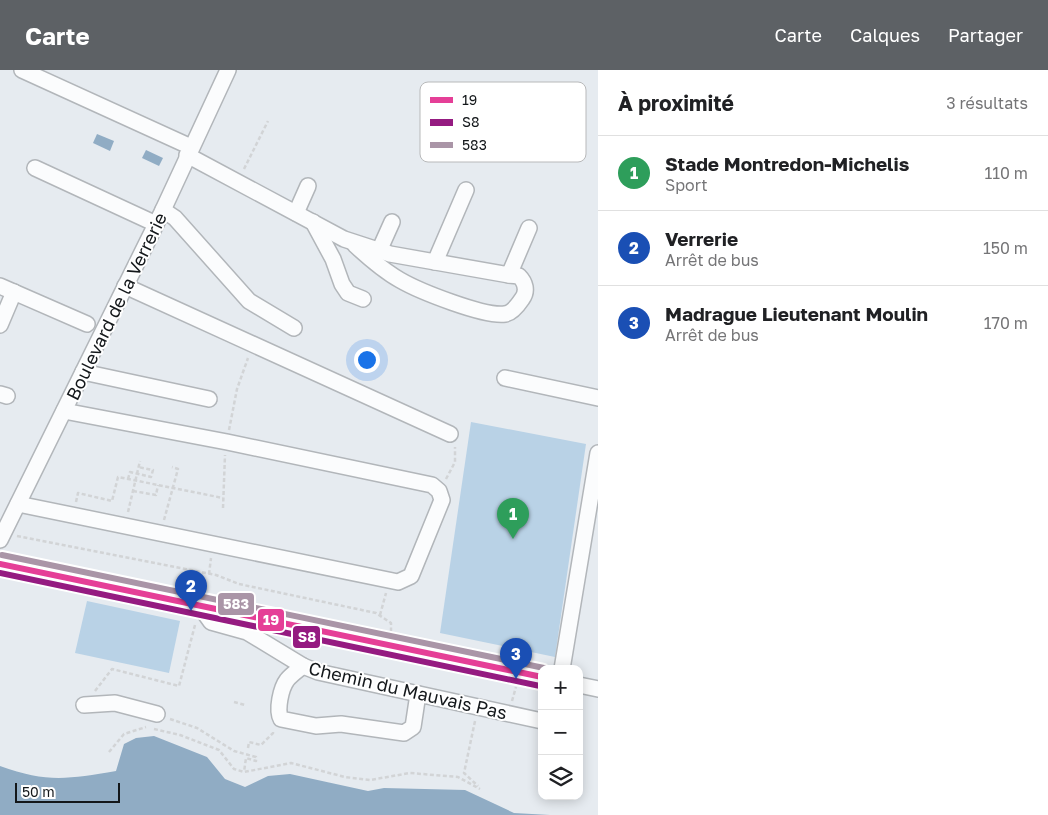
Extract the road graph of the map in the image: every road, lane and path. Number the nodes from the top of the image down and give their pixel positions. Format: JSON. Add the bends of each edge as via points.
{"nodes":[{"id":1,"x":22,"y":70,"type":"edge"},
{"id":2,"x":228,"y":70,"type":"edge"},
{"id":3,"x":268,"y":121,"type":"dead end"},
{"id":4,"x":189,"y":151,"type":"junction"},
{"id":5,"x":35,"y":168,"type":"dead end"},
{"id":6,"x":238,"y":182,"type":"junction"},
{"id":7,"x":308,"y":186,"type":"dead end"},
{"id":8,"x":466,"y":190,"type":"dead end"},
{"id":9,"x":163,"y":210,"type":"junction"},
{"id":10,"x":296,"y":213,"type":"junction"},
{"id":11,"x":313,"y":222,"type":"junction"},
{"id":12,"x":392,"y":222,"type":"dead end"},
{"id":13,"x":156,"y":224,"type":"junction"},
{"id":14,"x":529,"y":228,"type":"dead end"},
{"id":15,"x":350,"y":241,"type":"junction"},
{"id":16,"x":379,"y":251,"type":"junction"},
{"id":17,"x":435,"y":262,"type":"junction"},
{"id":18,"x":509,"y":275,"type":"junction"},
{"id":19,"x":125,"y":286,"type":"junction"},
{"id":20,"x":7,"y":289,"type":"edge"},
{"id":21,"x":363,"y":299,"type":"dead end"},
{"id":22,"x":87,"y":324,"type":"dead end"},
{"id":23,"x":0,"y":325,"type":"edge"},
{"id":24,"x":294,"y":328,"type":"dead end"},
{"id":25,"x":253,"y":345,"type":"junction"},
{"id":26,"x":83,"y":372,"type":"junction"},
{"id":27,"x":505,"y":378,"type":"dead end"},
{"id":28,"x":592,"y":396,"type":"edge"},
{"id":29,"x":209,"y":399,"type":"dead end"},
{"id":30,"x":64,"y":411,"type":"junction"},
{"id":31,"x":450,"y":434,"type":"joint"},
{"id":32,"x":227,"y":442,"type":"junction"},
{"id":33,"x":598,"y":453,"type":"edge"},
{"id":34,"x":140,"y":461,"type":"dead end"},
{"id":35,"x":138,"y":467,"type":"junction"},
{"id":36,"x":172,"y":468,"type":"dead end"},
{"id":37,"x":137,"y":474,"type":"junction"},
{"id":38,"x":128,"y":479,"type":"junction"},
{"id":39,"x":135,"y":481,"type":"junction"},
{"id":40,"x":158,"y":485,"type":"junction"},
{"id":41,"x":173,"y":488,"type":"junction"},
{"id":42,"x":133,"y":491,"type":"junction"},
{"id":43,"x":439,"y":491,"type":"junction"},
{"id":44,"x":223,"y":498,"type":"junction"},
{"id":45,"x":18,"y":504,"type":"junction"},
{"id":46,"x":223,"y":508,"type":"dead end"},
{"id":47,"x":74,"y":515,"type":"junction"},
{"id":48,"x":125,"y":526,"type":"junction"},
{"id":49,"x":160,"y":533,"type":"junction"},
{"id":50,"x":2,"y":536,"type":"edge"},
{"id":51,"x":0,"y":564,"type":"edge"},
{"id":52,"x":389,"y":581,"type":"junction"},
{"id":53,"x":204,"y":605,"type":"junction"},
{"id":54,"x":380,"y":616,"type":"junction"},
{"id":55,"x":391,"y":644,"type":"junction"},
{"id":56,"x":563,"y":665,"type":"edge"},
{"id":57,"x":303,"y":666,"type":"junction"},
{"id":58,"x":538,"y":676,"type":"edge"},
{"id":59,"x":583,"y":686,"type":"edge"},
{"id":60,"x":598,"y":689,"type":"edge"},
{"id":61,"x":418,"y":694,"type":"junction"},
{"id":62,"x":234,"y":702,"type":"dead end"},
{"id":63,"x":84,"y":705,"type":"joint"},
{"id":64,"x":245,"y":705,"type":"dead end"},
{"id":65,"x":478,"y":707,"type":"junction"},
{"id":66,"x":157,"y":714,"type":"joint"},
{"id":67,"x":278,"y":714,"type":"junction"},
{"id":68,"x":538,"y":720,"type":"edge"},
{"id":69,"x":248,"y":748,"type":"dead end"},
{"id":70,"x":109,"y":752,"type":"dead end"},
{"id":71,"x":244,"y":772,"type":"junction"}],
"edges":[{"from":1,"to":4,"type":"street"},
{"from":2,"to":4,"type":"street","name":"Boulevard de la Verrerie"},
{"from":3,"to":6,"type":"path"},
{"from":4,"to":6,"type":"street"},
{"from":4,"to":9,"type":"street","name":"Boulevard de la Verrerie"},
{"from":5,"to":13,"type":"street"},
{"from":6,"to":10,"type":"street"},
{"from":7,"to":10,"type":"street"},
{"from":8,"to":17,"type":"street"},
{"from":9,"to":13,"type":"street","name":"Boulevard de la Verrerie"},
{"from":9,"to":24,"type":"street","via":[[176,218],[249,301]]},
{"from":10,"to":11,"type":"street"},
{"from":11,"to":15,"type":"street"},
{"from":11,"to":21,"type":"street","via":[[342,284],[348,293]]},
{"from":12,"to":16,"type":"street"},
{"from":13,"to":19,"type":"street","name":"Boulevard de la Verrerie"},
{"from":14,"to":18,"type":"street"},
{"from":15,"to":16,"type":"street"},
{"from":15,"to":18,"type":"street","via":[[401,281],[459,305],[495,314],[507,314],[525,295],[524,282],[519,276]]},
{"from":16,"to":17,"type":"street"},
{"from":17,"to":18,"type":"street"},
{"from":19,"to":25,"type":"street"},
{"from":19,"to":26,"type":"street","name":"Boulevard de la Verrerie"},
{"from":20,"to":22,"type":"street"},
{"from":20,"to":23,"type":"street"},
{"from":25,"to":31,"type":"street"},
{"from":25,"to":32,"type":"path","via":[[237,389]]},
{"from":26,"to":29,"type":"street"},
{"from":26,"to":30,"type":"street","name":"Boulevard de la Verrerie"},
{"from":27,"to":28,"type":"street"},
{"from":30,"to":32,"type":"street"},
{"from":30,"to":45,"type":"street","name":"Boulevard de la Verrerie"},
{"from":31,"to":43,"type":"path","via":[[455,445],[455,462]]},
{"from":32,"to":43,"type":"street","via":[[432,485]]},
{"from":32,"to":44,"type":"path"},
{"from":33,"to":56,"type":"street"},
{"from":34,"to":35,"type":"path"},
{"from":35,"to":37,"type":"path"},
{"from":35,"to":37,"type":"path","via":[[154,470],[152,477]]},
{"from":36,"to":41,"type":"path","via":[[178,469]]},
{"from":37,"to":38,"type":"path","via":[[130,472]]},
{"from":37,"to":39,"type":"path"},
{"from":38,"to":39,"type":"path"},
{"from":38,"to":47,"type":"path","via":[[118,477],[112,501],[78,493]]},
{"from":39,"to":40,"type":"path"},
{"from":39,"to":42,"type":"path"},
{"from":40,"to":41,"type":"path"},
{"from":40,"to":42,"type":"path","via":[[156,495]]},
{"from":41,"to":44,"type":"path"},
{"from":41,"to":49,"type":"path"},
{"from":42,"to":48,"type":"path"},
{"from":43,"to":52,"type":"street","via":[[442,500],[411,576],[398,582]]},
{"from":44,"to":46,"type":"path"},
{"from":45,"to":47,"type":"street"},
{"from":45,"to":50,"type":"street","name":"Boulevard de la Verrerie"},
{"from":47,"to":48,"type":"street"},
{"from":48,"to":49,"type":"street"},
{"from":49,"to":52,"type":"street"},
{"from":50,"to":54,"type":"path","via":[[216,575],[239,584]]},
{"from":51,"to":53,"type":"street"},
{"from":52,"to":54,"type":"path"},
{"from":53,"to":55,"type":"street"},
{"from":53,"to":57,"type":"street","name":"Chemin du Mauvais Pas","via":[[211,622],[247,632]]},
{"from":53,"to":63,"type":"path","via":[[179,686],[112,669]]},
{"from":54,"to":55,"type":"path","via":[[391,624]]},
{"from":55,"to":58,"type":"street"},
{"from":57,"to":61,"type":"street","name":"Chemin du Mauvais Pas"},
{"from":57,"to":67,"type":"street","via":[[282,689]]},
{"from":59,"to":60,"type":"street"},
{"from":61,"to":65,"type":"street","name":"Chemin du Mauvais Pas"},
{"from":61,"to":67,"type":"street","via":[[413,727],[404,733],[342,724],[316,726],[281,719]]},
{"from":62,"to":64,"type":"path"},
{"from":63,"to":66,"type":"street","via":[[115,703]]},
{"from":65,"to":68,"type":"street","name":"Chemin du Mauvais Pas"},
{"from":65,"to":71,"type":"path","via":[[464,773],[480,789],[458,777],[410,774],[370,780],[345,777],[291,762]]},
{"from":66,"to":71,"type":"path","via":[[197,728],[234,751],[256,757],[256,761],[246,758]]},
{"from":67,"to":69,"type":"path","via":[[273,733],[261,745],[249,742]]},
{"from":70,"to":71,"type":"path","via":[[124,734],[146,727],[180,735],[219,750],[234,770]]}]}
